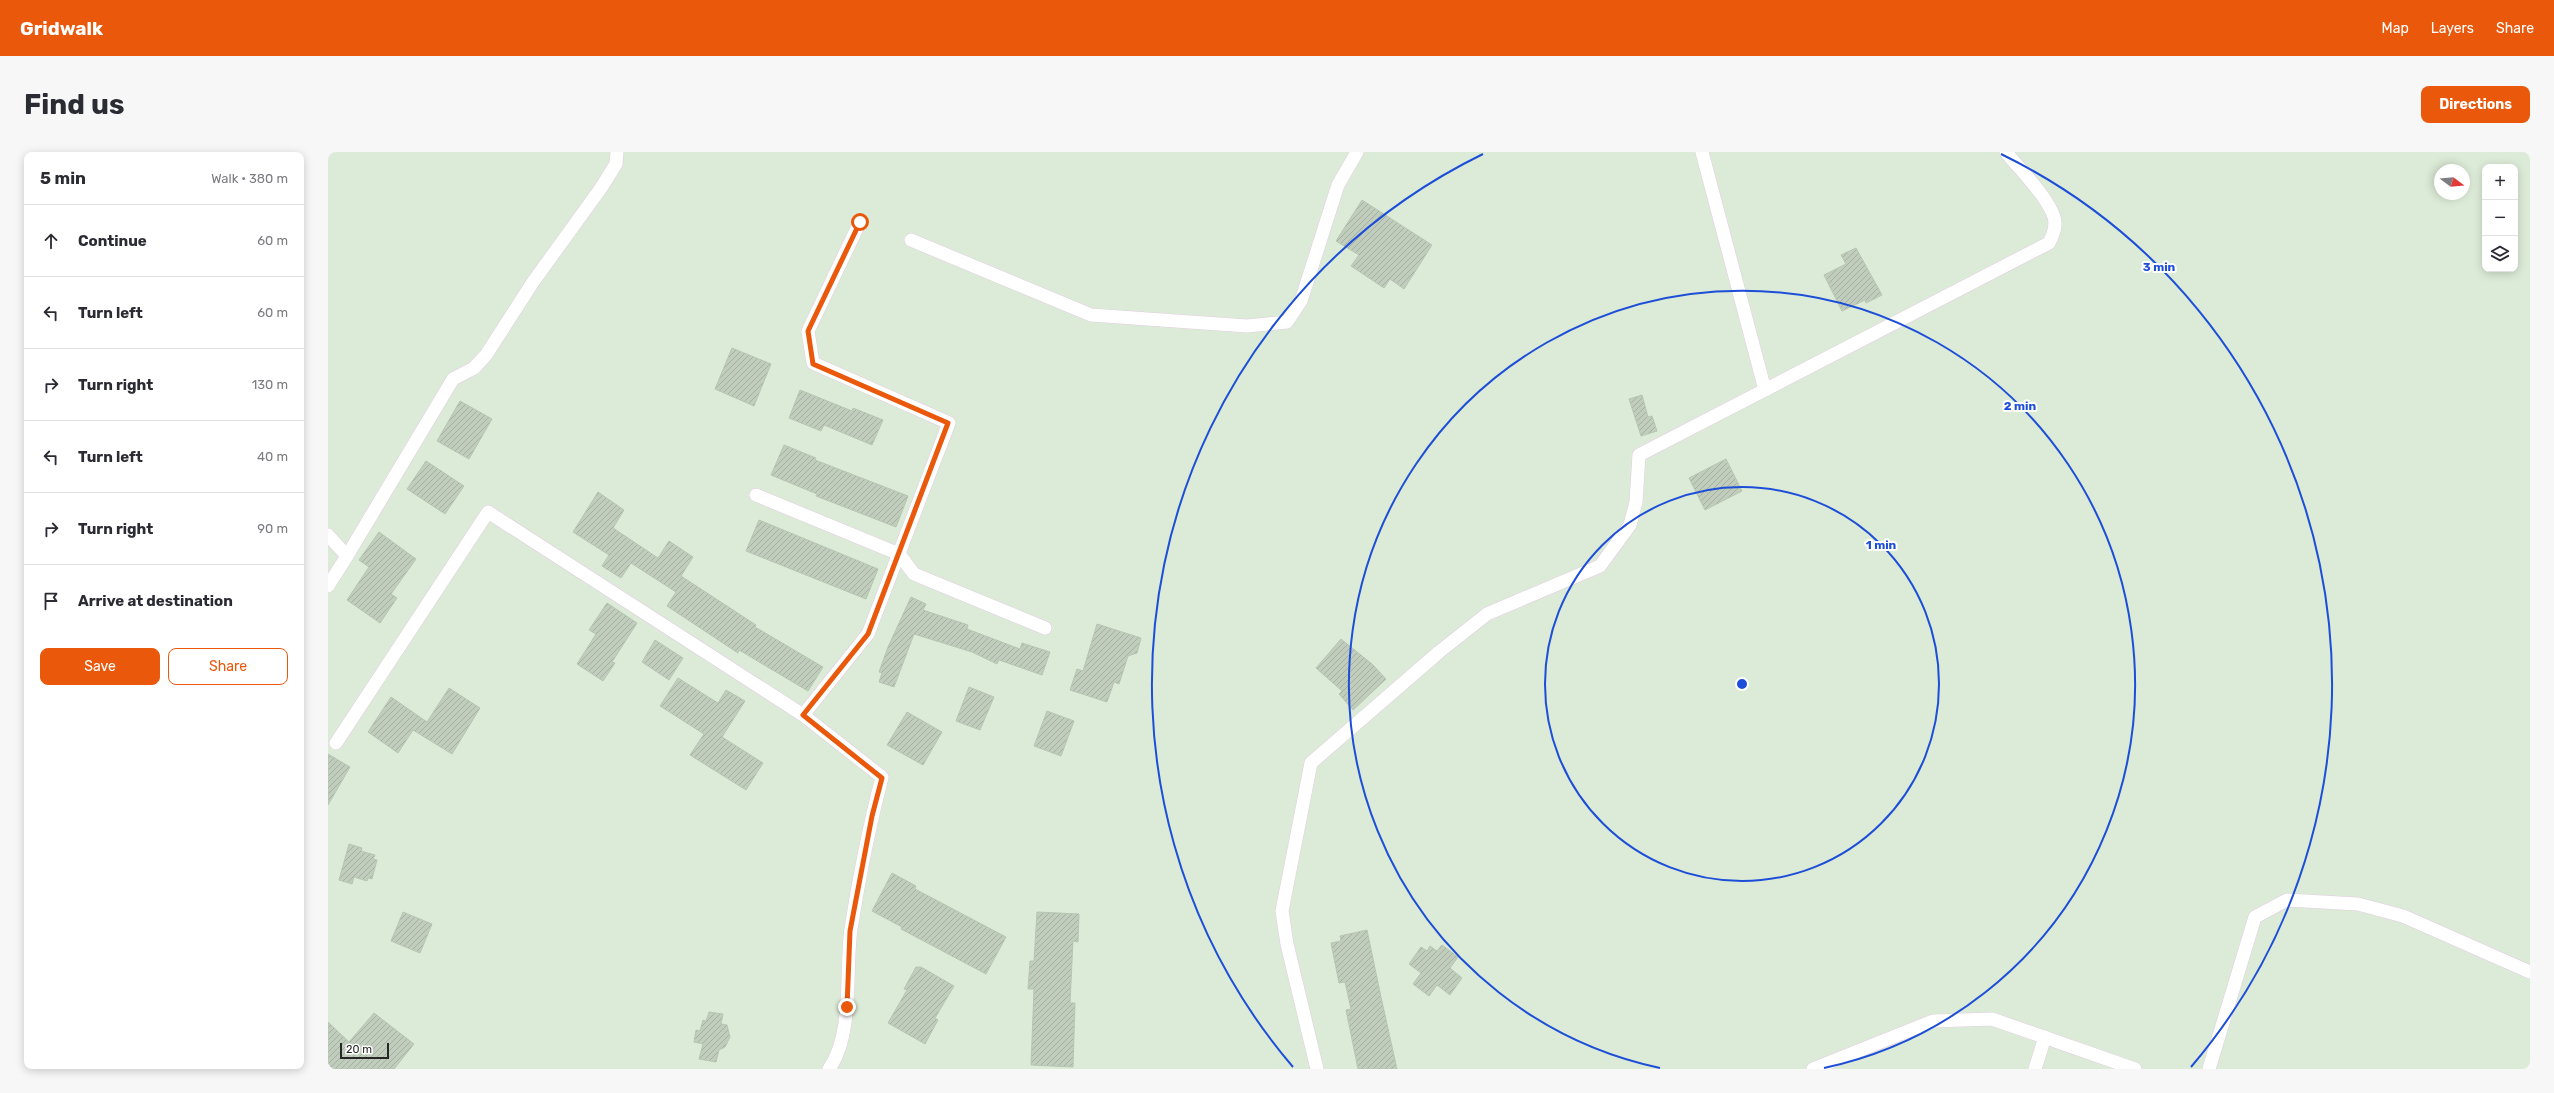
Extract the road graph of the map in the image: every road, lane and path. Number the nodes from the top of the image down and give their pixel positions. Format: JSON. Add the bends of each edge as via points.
{"nodes":[{"id":1,"x":617,"y":152,"type":"edge"},
{"id":2,"x":1357,"y":152,"type":"edge"},
{"id":3,"x":1702,"y":152,"type":"edge"},
{"id":4,"x":2006,"y":152,"type":"edge"},
{"id":5,"x":860,"y":222,"type":"dead end"},
{"id":6,"x":911,"y":240,"type":"dead end"},
{"id":7,"x":1765,"y":390,"type":"junction"},
{"id":8,"x":756,"y":495,"type":"dead end"},
{"id":9,"x":328,"y":535,"type":"edge"},
{"id":10,"x":899,"y":554,"type":"junction"},
{"id":11,"x":346,"y":556,"type":"junction"},
{"id":12,"x":328,"y":586,"type":"edge"},
{"id":13,"x":1045,"y":628,"type":"dead end"},
{"id":14,"x":803,"y":715,"type":"junction"},
{"id":15,"x":336,"y":743,"type":"dead end"},
{"id":16,"x":2530,"y":972,"type":"edge"},
{"id":17,"x":2045,"y":1037,"type":"junction"},
{"id":18,"x":829,"y":1069,"type":"edge"},
{"id":19,"x":1317,"y":1069,"type":"edge"},
{"id":20,"x":1813,"y":1069,"type":"edge"},
{"id":21,"x":2035,"y":1069,"type":"edge"},
{"id":22,"x":2135,"y":1069,"type":"edge"},
{"id":23,"x":2209,"y":1069,"type":"edge"}],
"edges":[{"from":1,"to":11,"type":"street","via":[[616,164],[601,188],[533,282],[486,355],[474,368],[453,379]]},
{"from":2,"to":6,"type":"street","via":[[1338,185],[1301,301],[1287,322],[1247,326],[1091,315]]},
{"from":3,"to":7,"type":"street"},
{"from":4,"to":7,"type":"street","via":[[2043,198],[2054,217],[2055,233],[2049,243]]},
{"from":5,"to":10,"type":"street","via":[[808,331],[813,364],[948,423]]},
{"from":7,"to":19,"type":"street","via":[[1639,455],[1636,502],[1630,524],[1600,566],[1487,614],[1439,652],[1311,763],[1282,911],[1287,944]]},
{"from":8,"to":10,"type":"street"},
{"from":9,"to":11,"type":"street"},
{"from":10,"to":13,"type":"street","via":[[914,574]]},
{"from":10,"to":14,"type":"street","via":[[868,634]]},
{"from":11,"to":12,"type":"street"},
{"from":14,"to":15,"type":"street","via":[[488,512]]},
{"from":14,"to":18,"type":"street","via":[[882,778],[872,816],[850,931],[847,1007],[836,1060]]},
{"from":16,"to":23,"type":"street","via":[[2403,916],[2358,904],[2287,900],[2255,917]]},
{"from":17,"to":20,"type":"street","via":[[1992,1019],[1933,1021]]},
{"from":17,"to":21,"type":"street"},
{"from":17,"to":22,"type":"street"}]}
